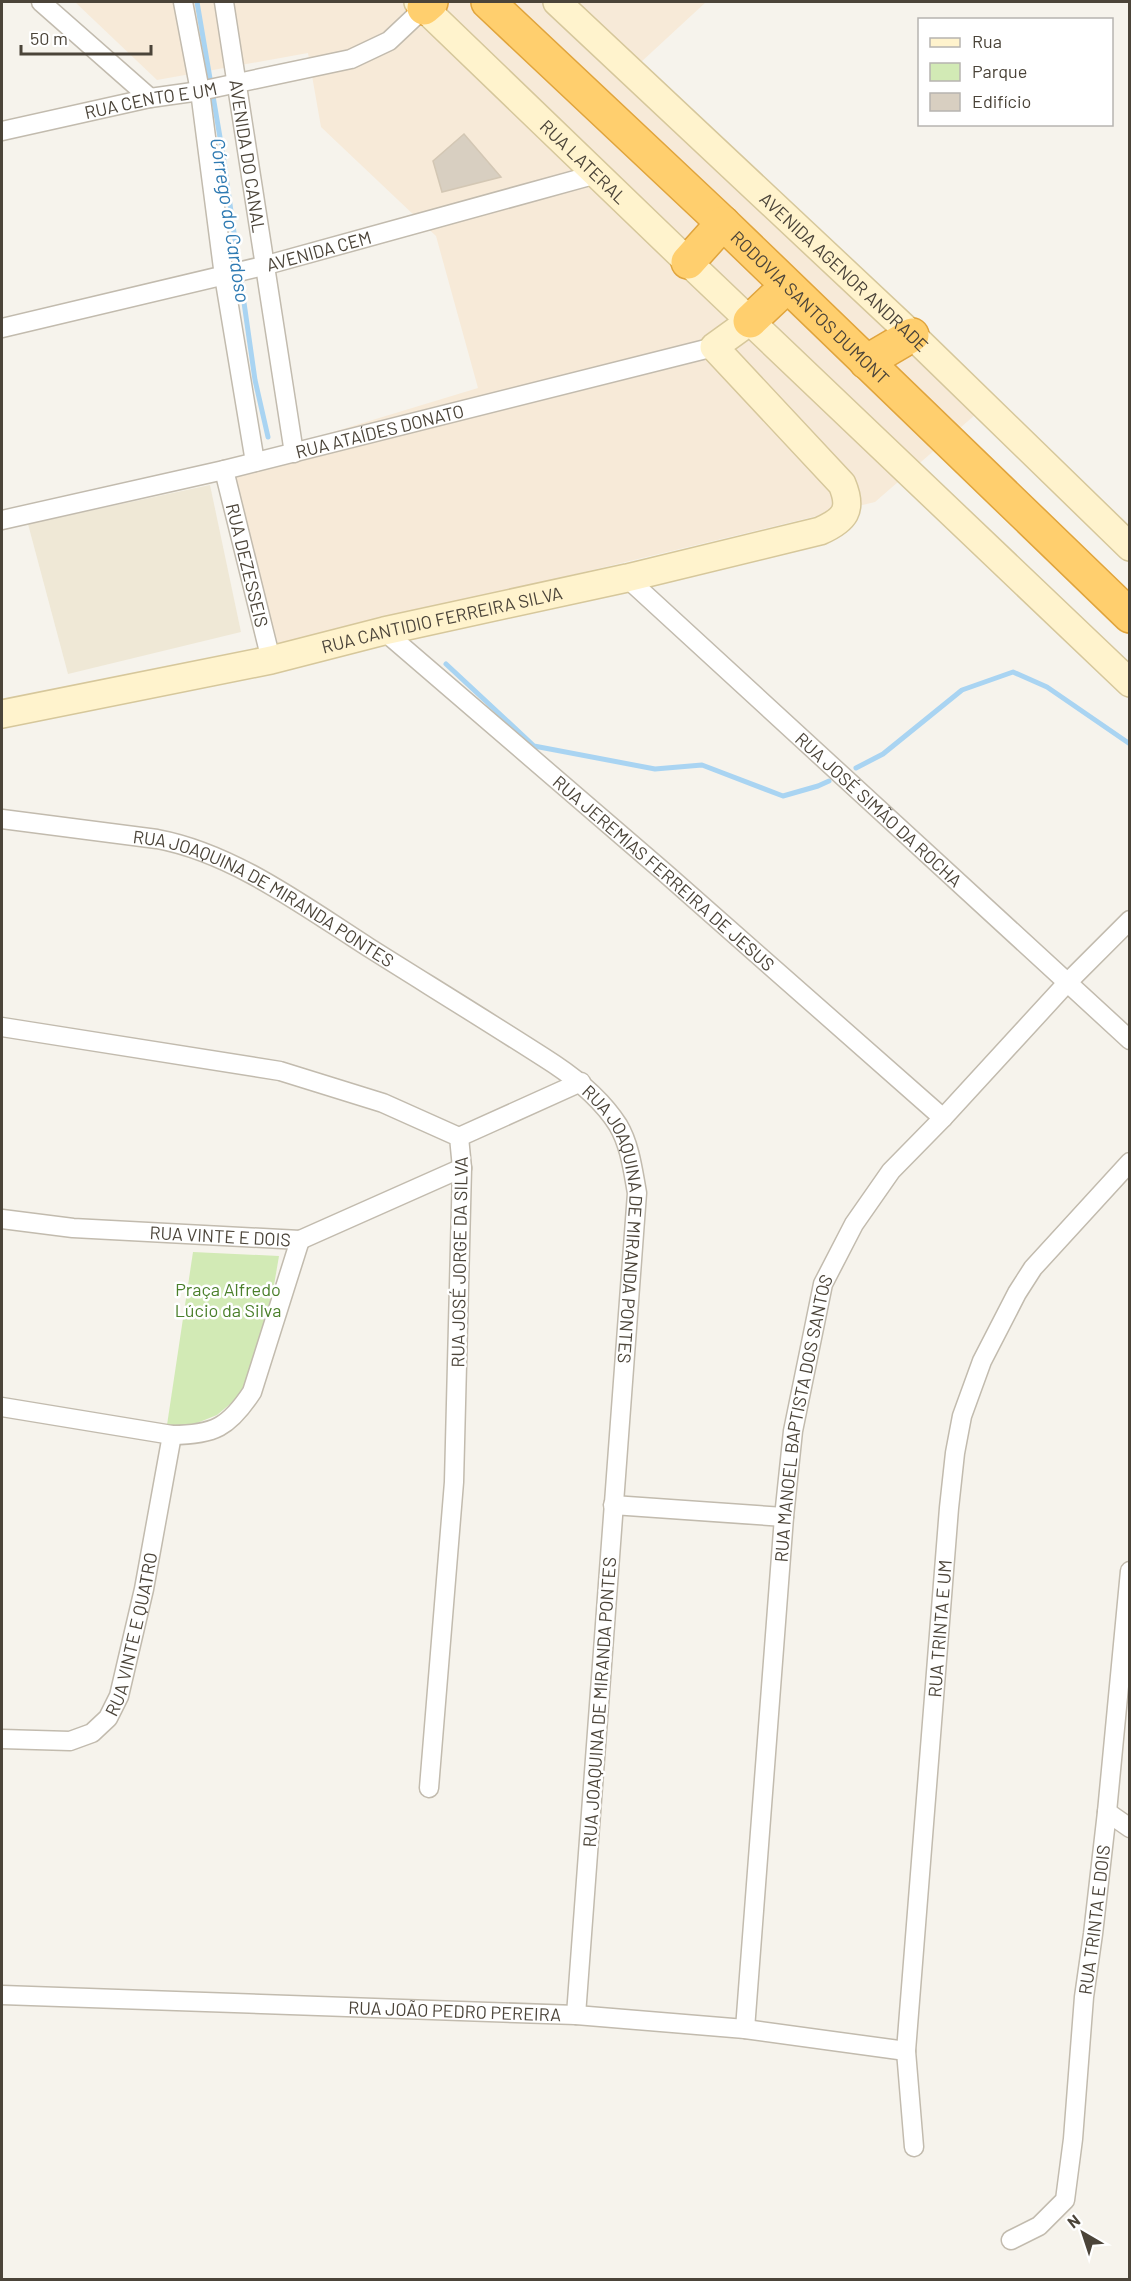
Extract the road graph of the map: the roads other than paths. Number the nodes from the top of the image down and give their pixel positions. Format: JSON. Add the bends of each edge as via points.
{"nodes":[{"id":1,"x":41,"y":2,"type":"edge"},
{"id":2,"x":183,"y":2,"type":"edge"},
{"id":3,"x":224,"y":2,"type":"edge"},
{"id":4,"x":488,"y":2,"type":"edge"},
{"id":5,"x":425,"y":4,"type":"edge"},
{"id":6,"x":562,"y":6,"type":"edge"},
{"id":7,"x":237,"y":82,"type":"junction"},
{"id":8,"x":200,"y":91,"type":"junction"},
{"id":9,"x":150,"y":98,"type":"junction"},
{"id":10,"x":2,"y":131,"type":"edge"},
{"id":11,"x":597,"y":174,"type":"junction"},
{"id":12,"x":723,"y":223,"type":"junction"},
{"id":13,"x":688,"y":262,"type":"junction"},
{"id":14,"x":264,"y":266,"type":"junction"},
{"id":15,"x":224,"y":276,"type":"junction"},
{"id":16,"x":787,"y":286,"type":"junction"},
{"id":17,"x":750,"y":321,"type":"junction"},
{"id":18,"x":2,"y":328,"type":"edge"},
{"id":19,"x":912,"y":335,"type":"junction"},
{"id":20,"x":714,"y":347,"type":"junction"},
{"id":21,"x":866,"y":362,"type":"junction"},
{"id":22,"x":294,"y":453,"type":"junction"},
{"id":23,"x":255,"y":462,"type":"junction"},
{"id":24,"x":224,"y":470,"type":"junction"},
{"id":25,"x":2,"y":520,"type":"edge"},
{"id":26,"x":1130,"y":547,"type":"edge"},
{"id":27,"x":627,"y":578,"type":"junction"},
{"id":28,"x":1130,"y":616,"type":"edge"},
{"id":29,"x":384,"y":631,"type":"junction"},
{"id":30,"x":271,"y":660,"type":"junction"},
{"id":31,"x":1130,"y":683,"type":"edge"},
{"id":32,"x":2,"y":714,"type":"edge"},
{"id":33,"x":2,"y":819,"type":"edge"},
{"id":34,"x":1130,"y":921,"type":"edge"},
{"id":35,"x":1066,"y":984,"type":"junction"},
{"id":36,"x":2,"y":1027,"type":"edge"},
{"id":37,"x":1130,"y":1040,"type":"edge"},
{"id":38,"x":581,"y":1082,"type":"junction"},
{"id":39,"x":943,"y":1118,"type":"junction"},
{"id":40,"x":459,"y":1137,"type":"junction"},
{"id":41,"x":1130,"y":1162,"type":"edge"},
{"id":42,"x":462,"y":1168,"type":"junction"},
{"id":43,"x":2,"y":1219,"type":"edge"},
{"id":44,"x":300,"y":1240,"type":"junction"},
{"id":45,"x":2,"y":1407,"type":"edge"},
{"id":46,"x":172,"y":1435,"type":"junction"},
{"id":47,"x":613,"y":1505,"type":"junction"},
{"id":48,"x":784,"y":1517,"type":"junction"},
{"id":49,"x":1130,"y":1571,"type":"edge"},
{"id":50,"x":2,"y":1739,"type":"edge"},
{"id":51,"x":429,"y":1788,"type":"dead end"},
{"id":52,"x":1107,"y":1812,"type":"junction"},
{"id":53,"x":1130,"y":1828,"type":"edge"},
{"id":54,"x":2,"y":1995,"type":"edge"},
{"id":55,"x":576,"y":2015,"type":"junction"},
{"id":56,"x":745,"y":2030,"type":"junction"},
{"id":57,"x":906,"y":2051,"type":"junction"},
{"id":58,"x":914,"y":2147,"type":"dead end"},
{"id":59,"x":1011,"y":2240,"type":"dead end"}],
"edges":[{"from":1,"to":9,"type":"street"},
{"from":2,"to":8,"type":"street","name":"AVENIDA DO CANAL"},
{"from":3,"to":7,"type":"street","name":"AVENIDA DO CANAL"},
{"from":4,"to":12,"type":"highway","name":"RODOVIA SANTOS DUMONT"},
{"from":5,"to":7,"type":"street","name":"RUA CENTO E UM","via":[[389,41],[351,59]]},
{"from":5,"to":11,"type":"street","name":"RUA LATERAL"},
{"from":6,"to":19,"type":"street","name":"AVENIDA AGENOR ANDRADE"},
{"from":7,"to":8,"type":"street","name":"RUA CENTO E UM"},
{"from":7,"to":14,"type":"street","name":"AVENIDA DO CANAL"},
{"from":8,"to":9,"type":"street","name":"RUA CENTO E UM"},
{"from":8,"to":15,"type":"street","name":"AVENIDA DO CANAL"},
{"from":9,"to":10,"type":"street","name":"RUA CENTO E UM"},
{"from":11,"to":13,"type":"street","name":"RUA LATERAL"},
{"from":11,"to":14,"type":"street","name":"AVENIDA CEM"},
{"from":12,"to":13,"type":"highway"},
{"from":12,"to":16,"type":"highway","name":"RODOVIA SANTOS DUMONT"},
{"from":13,"to":17,"type":"street","name":"RUA LATERAL"},
{"from":14,"to":15,"type":"street","name":"AVENIDA CEM"},
{"from":14,"to":22,"type":"street","name":"AVENIDA DO CANAL"},
{"from":15,"to":18,"type":"street","name":"AVENIDA CEM"},
{"from":15,"to":23,"type":"street","name":"AVENIDA DO CANAL"},
{"from":16,"to":17,"type":"highway"},
{"from":16,"to":21,"type":"highway","name":"RODOVIA SANTOS DUMONT"},
{"from":17,"to":20,"type":"street","name":"RUA ATAÍDES DONATO"},
{"from":17,"to":31,"type":"street"},
{"from":19,"to":21,"type":"highway"},
{"from":19,"to":26,"type":"street","name":"AVENIDA AGENOR ANDRADE"},
{"from":20,"to":22,"type":"street","name":"RUA ATAÍDES DONATO"},
{"from":20,"to":27,"type":"street","name":"RUA CANTIDIO FERREIRA SILVA","via":[[842,484],[848,498],[847,511],[836,524],[820,531]]},
{"from":21,"to":28,"type":"highway","name":"RODOVIA SANTOS DUMONT"},
{"from":22,"to":23,"type":"street","name":"RUA ATAÍDES DONATO"},
{"from":23,"to":24,"type":"street","name":"RUA ATAÍDES DONATO"},
{"from":24,"to":25,"type":"street","name":"RUA ATAÍDES DONATO"},
{"from":24,"to":30,"type":"street","name":"RUA DEZESSEIS"},
{"from":27,"to":29,"type":"street","name":"RUA CANTIDIO FERREIRA SILVA"},
{"from":27,"to":35,"type":"street","name":"RUA JOSÉ SIMÃO DA ROCHA"},
{"from":29,"to":30,"type":"street","name":"RUA CANTIDIO FERREIRA SILVA"},
{"from":29,"to":39,"type":"street","name":"RUA JEREMIAS FERREIRA DE JESUS"},
{"from":30,"to":32,"type":"street","name":"RUA CANTIDIO FERREIRA SILVA"},
{"from":33,"to":38,"type":"street","name":"RUA JOAQUINA DE MIRANDA PONTES","via":[[181,843],[219,857],[302,905]]},
{"from":34,"to":35,"type":"street","name":"RUA MANOEL BAPTISTA DOS SANTOS"},
{"from":35,"to":37,"type":"street","name":"RUA JOSÉ SIMÃO DA ROCHA"},
{"from":35,"to":39,"type":"street","name":"RUA MANOEL BAPTISTA DOS SANTOS"},
{"from":36,"to":40,"type":"street","name":"RUA JOSÉ JORGE DA SILVA","via":[[280,1071],[384,1103]]},
{"from":38,"to":40,"type":"street"},
{"from":38,"to":47,"type":"street","name":"RUA JOAQUINA DE MIRANDA PONTES","via":[[618,1126],[637,1193]]},
{"from":39,"to":48,"type":"street","name":"RUA MANOEL BAPTISTA DOS SANTOS","via":[[871,1197],[837,1252],[823,1284],[793,1431]]},
{"from":40,"to":42,"type":"street","name":"RUA JOSÉ JORGE DA SILVA"},
{"from":41,"to":57,"type":"street","name":"RUA TRINTA E UM","via":[[1028,1276],[982,1361],[962,1416],[949,1508]]},
{"from":42,"to":44,"type":"street","name":"RUA VINTE E DOIS"},
{"from":42,"to":51,"type":"street","name":"RUA JOSÉ JORGE DA SILVA","via":[[454,1482]]},
{"from":43,"to":44,"type":"street","name":"RUA VINTE E DOIS","via":[[73,1228]]},
{"from":44,"to":46,"type":"street","via":[[252,1392],[239,1412],[223,1425],[201,1434]]},
{"from":45,"to":46,"type":"street"},
{"from":46,"to":50,"type":"street","name":"RUA VINTE E QUATRO","via":[[144,1589],[119,1696],[108,1718],[92,1733],[70,1741]]},
{"from":47,"to":48,"type":"street"},
{"from":47,"to":55,"type":"street","name":"RUA JOAQUINA DE MIRANDA PONTES"},
{"from":48,"to":56,"type":"street","name":"RUA MANOEL BAPTISTA DOS SANTOS"},
{"from":49,"to":52,"type":"street","name":"RUA TRINTA E DOIS"},
{"from":52,"to":53,"type":"street"},
{"from":52,"to":59,"type":"street","name":"RUA TRINTA E DOIS","via":[[1065,2200],[1039,2226]]},
{"from":54,"to":55,"type":"street","name":"RUA JOÃO PEDRO PEREIRA"},
{"from":55,"to":56,"type":"street","name":"RUA JOÃO PEDRO PEREIRA"},
{"from":56,"to":57,"type":"street","name":"RUA JOÃO PEDRO PEREIRA"},
{"from":57,"to":58,"type":"street","name":"RUA TRINTA E UM"}]}
